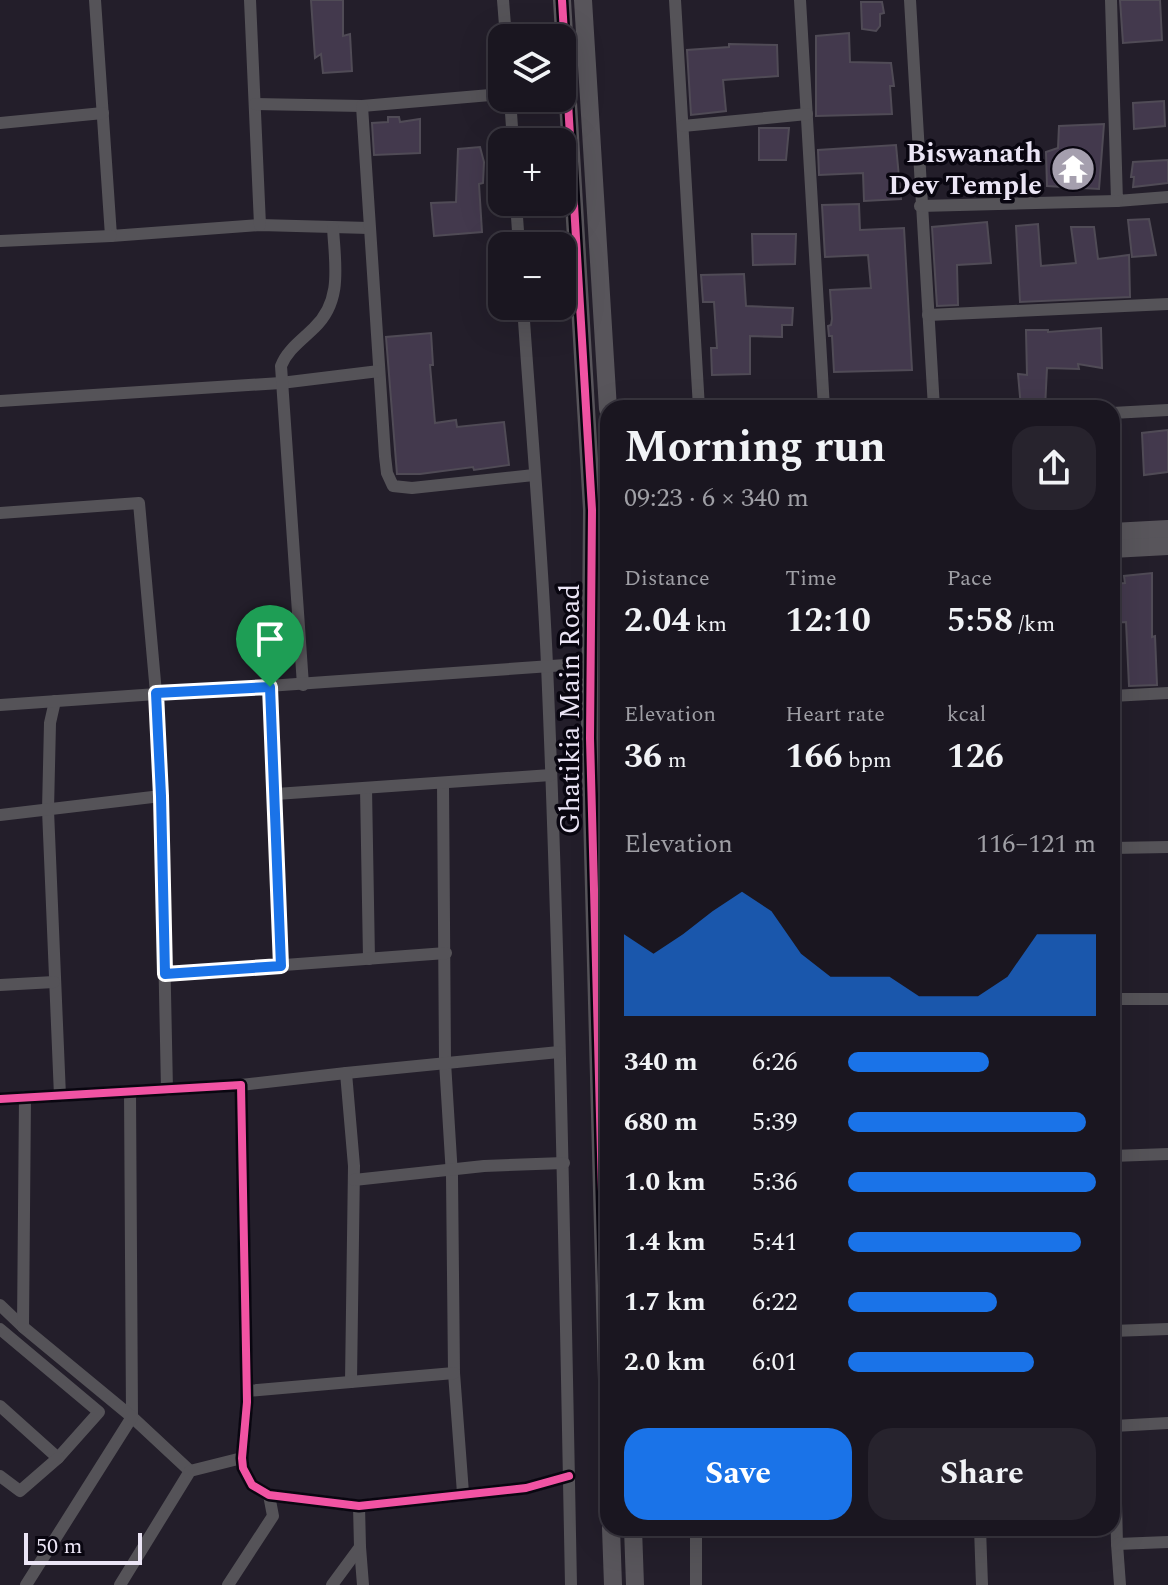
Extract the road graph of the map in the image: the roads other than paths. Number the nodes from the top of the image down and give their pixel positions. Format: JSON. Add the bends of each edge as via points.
{"nodes":[{"id":1,"x":95,"y":0,"type":"edge"},
{"id":2,"x":250,"y":0,"type":"edge"},
{"id":3,"x":503,"y":0,"type":"edge"},
{"id":4,"x":562,"y":0,"type":"edge"},
{"id":5,"x":583,"y":0,"type":"edge"},
{"id":6,"x":675,"y":0,"type":"edge"},
{"id":7,"x":800,"y":0,"type":"edge"},
{"id":8,"x":910,"y":0,"type":"edge"},
{"id":9,"x":1111,"y":0,"type":"edge"},
{"id":10,"x":505,"y":24,"type":"edge"},
{"id":11,"x":488,"y":95,"type":"edge"},
{"id":12,"x":255,"y":104,"type":"junction"},
{"id":13,"x":362,"y":106,"type":"junction"},
{"id":14,"x":103,"y":113,"type":"junction"},
{"id":15,"x":807,"y":114,"type":"junction"},
{"id":16,"x":0,"y":123,"type":"edge"},
{"id":17,"x":683,"y":126,"type":"junction"},
{"id":18,"x":1168,"y":197,"type":"edge"},
{"id":19,"x":1117,"y":201,"type":"junction"},
{"id":20,"x":920,"y":206,"type":"junction"},
{"id":21,"x":260,"y":225,"type":"junction"},
{"id":22,"x":333,"y":228,"type":"junction"},
{"id":23,"x":369,"y":228,"type":"junction"},
{"id":24,"x":111,"y":236,"type":"junction"},
{"id":25,"x":0,"y":241,"type":"edge"},
{"id":26,"x":1168,"y":304,"type":"edge"},
{"id":27,"x":928,"y":315,"type":"junction"},
{"id":28,"x":524,"y":320,"type":"edge"},
{"id":29,"x":379,"y":371,"type":"junction"},
{"id":30,"x":281,"y":383,"type":"junction"},
{"id":31,"x":607,"y":400,"type":"edge"},
{"id":32,"x":699,"y":400,"type":"edge"},
{"id":33,"x":824,"y":400,"type":"edge"},
{"id":34,"x":933,"y":400,"type":"edge"},
{"id":35,"x":0,"y":401,"type":"edge"},
{"id":36,"x":1168,"y":410,"type":"edge"},
{"id":37,"x":1120,"y":413,"type":"edge"},
{"id":38,"x":534,"y":475,"type":"junction"},
{"id":39,"x":0,"y":513,"type":"edge"},
{"id":40,"x":1168,"y":529,"type":"edge"},
{"id":41,"x":1120,"y":532,"type":"edge"},
{"id":42,"x":1168,"y":546,"type":"edge"},
{"id":43,"x":600,"y":548,"type":"edge"},
{"id":44,"x":1120,"y":549,"type":"edge"},
{"id":45,"x":600,"y":574,"type":"edge"},
{"id":46,"x":599,"y":662,"type":"edge"},
{"id":47,"x":547,"y":665,"type":"junction"},
{"id":48,"x":303,"y":685,"type":"junction"},
{"id":49,"x":270,"y":687,"type":"junction"},
{"id":50,"x":156,"y":693,"type":"junction"},
{"id":51,"x":1168,"y":693,"type":"edge"},
{"id":52,"x":1120,"y":696,"type":"edge"},
{"id":53,"x":55,"y":701,"type":"junction"},
{"id":54,"x":0,"y":705,"type":"edge"},
{"id":55,"x":551,"y":775,"type":"junction"},
{"id":56,"x":443,"y":783,"type":"junction"},
{"id":57,"x":366,"y":788,"type":"junction"},
{"id":58,"x":276,"y":794,"type":"junction"},
{"id":59,"x":161,"y":796,"type":"junction"},
{"id":60,"x":48,"y":810,"type":"junction"},
{"id":61,"x":0,"y":815,"type":"edge"},
{"id":62,"x":1168,"y":847,"type":"edge"},
{"id":63,"x":1120,"y":848,"type":"edge"},
{"id":64,"x":446,"y":953,"type":"junction"},
{"id":65,"x":369,"y":959,"type":"junction"},
{"id":66,"x":281,"y":966,"type":"junction"},
{"id":67,"x":165,"y":974,"type":"junction"},
{"id":68,"x":54,"y":982,"type":"junction"},
{"id":69,"x":0,"y":985,"type":"edge"},
{"id":70,"x":1120,"y":999,"type":"edge"},
{"id":71,"x":1168,"y":999,"type":"edge"},
{"id":72,"x":559,"y":1052,"type":"junction"},
{"id":73,"x":445,"y":1062,"type":"junction"},
{"id":74,"x":346,"y":1073,"type":"junction"},
{"id":75,"x":241,"y":1085,"type":"junction"},
{"id":76,"x":167,"y":1090,"type":"junction"},
{"id":77,"x":130,"y":1092,"type":"junction"},
{"id":78,"x":60,"y":1096,"type":"junction"},
{"id":79,"x":25,"y":1097,"type":"junction"},
{"id":80,"x":0,"y":1099,"type":"edge"},
{"id":81,"x":600,"y":1116,"type":"edge"},
{"id":82,"x":1168,"y":1154,"type":"edge"},
{"id":83,"x":1120,"y":1156,"type":"edge"},
{"id":84,"x":564,"y":1163,"type":"junction"},
{"id":85,"x":451,"y":1171,"type":"junction"},
{"id":86,"x":354,"y":1180,"type":"junction"},
{"id":87,"x":0,"y":1305,"type":"edge"},
{"id":88,"x":23,"y":1327,"type":"junction"},
{"id":89,"x":0,"y":1329,"type":"edge"},
{"id":90,"x":1168,"y":1329,"type":"edge"},
{"id":91,"x":1120,"y":1333,"type":"edge"},
{"id":92,"x":454,"y":1373,"type":"junction"},
{"id":93,"x":351,"y":1382,"type":"junction"},
{"id":94,"x":247,"y":1391,"type":"junction"},
{"id":95,"x":0,"y":1406,"type":"edge"},
{"id":96,"x":132,"y":1417,"type":"junction"},
{"id":97,"x":1168,"y":1423,"type":"edge"},
{"id":98,"x":1120,"y":1426,"type":"edge"},
{"id":99,"x":58,"y":1458,"type":"junction"},
{"id":100,"x":242,"y":1458,"type":"junction"},
{"id":101,"x":190,"y":1471,"type":"junction"},
{"id":102,"x":0,"y":1476,"type":"edge"},
{"id":103,"x":569,"y":1476,"type":"junction"},
{"id":104,"x":463,"y":1493,"type":"junction"},
{"id":105,"x":269,"y":1495,"type":"junction"},
{"id":106,"x":359,"y":1506,"type":"junction"},
{"id":107,"x":611,"y":1536,"type":"edge"},
{"id":108,"x":633,"y":1536,"type":"edge"},
{"id":109,"x":696,"y":1536,"type":"edge"},
{"id":110,"x":980,"y":1536,"type":"edge"},
{"id":111,"x":1117,"y":1536,"type":"edge"},
{"id":112,"x":1168,"y":1542,"type":"edge"},
{"id":113,"x":1117,"y":1544,"type":"junction"},
{"id":114,"x":360,"y":1547,"type":"junction"},
{"id":115,"x":26,"y":1585,"type":"edge"},
{"id":116,"x":120,"y":1585,"type":"edge"},
{"id":117,"x":228,"y":1585,"type":"edge"},
{"id":118,"x":332,"y":1585,"type":"edge"},
{"id":119,"x":363,"y":1585,"type":"edge"},
{"id":120,"x":571,"y":1585,"type":"edge"},
{"id":121,"x":613,"y":1585,"type":"edge"},
{"id":122,"x":635,"y":1585,"type":"edge"},
{"id":123,"x":696,"y":1585,"type":"edge"},
{"id":124,"x":982,"y":1585,"type":"edge"},
{"id":125,"x":1120,"y":1585,"type":"edge"}],
"edges":[{"from":1,"to":14,"type":"street"},
{"from":2,"to":12,"type":"street"},
{"from":3,"to":10,"type":"street"},
{"from":4,"to":43,"type":"street","name":"Ghatikia Main Road","via":[[592,510]]},
{"from":5,"to":31,"type":"street"},
{"from":6,"to":17,"type":"street"},
{"from":7,"to":15,"type":"street"},
{"from":8,"to":20,"type":"street"},
{"from":9,"to":19,"type":"street"},
{"from":11,"to":13,"type":"street"},
{"from":12,"to":13,"type":"street"},
{"from":12,"to":21,"type":"street"},
{"from":13,"to":23,"type":"street"},
{"from":14,"to":16,"type":"street"},
{"from":14,"to":24,"type":"street"},
{"from":15,"to":17,"type":"street"},
{"from":15,"to":33,"type":"street"},
{"from":17,"to":32,"type":"street"},
{"from":18,"to":19,"type":"street"},
{"from":19,"to":20,"type":"street"},
{"from":20,"to":27,"type":"street"},
{"from":21,"to":22,"type":"street"},
{"from":21,"to":24,"type":"street"},
{"from":22,"to":23,"type":"street"},
{"from":22,"to":30,"type":"street","via":[[332,305],[284,359]]},
{"from":23,"to":29,"type":"street"},
{"from":24,"to":25,"type":"street"},
{"from":26,"to":27,"type":"street"},
{"from":27,"to":34,"type":"street"},
{"from":28,"to":38,"type":"street"},
{"from":29,"to":30,"type":"street"},
{"from":29,"to":38,"type":"street","via":[[387,473],[393,486]]},
{"from":30,"to":35,"type":"street"},
{"from":30,"to":48,"type":"street"},
{"from":36,"to":37,"type":"street"},
{"from":38,"to":47,"type":"street"},
{"from":39,"to":50,"type":"street","via":[[139,503]]},
{"from":40,"to":41,"type":"street"},
{"from":42,"to":44,"type":"street"},
{"from":43,"to":45,"type":"street","name":"Ghatikia Main Road"},
{"from":45,"to":46,"type":"street","name":"Ghatikia Main Road"},
{"from":46,"to":47,"type":"street"},
{"from":46,"to":81,"type":"street","name":"Ghatikia Main Road","via":[[590,738]]},
{"from":47,"to":48,"type":"street"},
{"from":47,"to":55,"type":"street"},
{"from":48,"to":49,"type":"street"},
{"from":49,"to":50,"type":"street"},
{"from":49,"to":58,"type":"street"},
{"from":50,"to":53,"type":"street"},
{"from":50,"to":59,"type":"street"},
{"from":51,"to":52,"type":"street"},
{"from":53,"to":54,"type":"street"},
{"from":53,"to":60,"type":"street"},
{"from":55,"to":56,"type":"street"},
{"from":55,"to":72,"type":"street"},
{"from":56,"to":57,"type":"street"},
{"from":56,"to":64,"type":"street"},
{"from":57,"to":58,"type":"street"},
{"from":57,"to":65,"type":"street"},
{"from":58,"to":66,"type":"street"},
{"from":59,"to":60,"type":"street"},
{"from":59,"to":67,"type":"street"},
{"from":60,"to":61,"type":"street"},
{"from":60,"to":68,"type":"street"},
{"from":62,"to":63,"type":"street"},
{"from":64,"to":65,"type":"street"},
{"from":64,"to":73,"type":"street"},
{"from":65,"to":66,"type":"street"},
{"from":66,"to":67,"type":"street"},
{"from":67,"to":76,"type":"street"},
{"from":68,"to":69,"type":"street"},
{"from":68,"to":78,"type":"street"},
{"from":70,"to":71,"type":"street"},
{"from":72,"to":73,"type":"street"},
{"from":72,"to":84,"type":"street"},
{"from":73,"to":74,"type":"street"},
{"from":73,"to":85,"type":"street"},
{"from":74,"to":75,"type":"street"},
{"from":74,"to":86,"type":"street"},
{"from":75,"to":76,"type":"street"},
{"from":75,"to":94,"type":"street"},
{"from":76,"to":77,"type":"street"},
{"from":77,"to":78,"type":"street"},
{"from":77,"to":96,"type":"street"},
{"from":78,"to":79,"type":"street"},
{"from":79,"to":80,"type":"street"},
{"from":79,"to":88,"type":"street"},
{"from":82,"to":83,"type":"street"},
{"from":84,"to":85,"type":"street"},
{"from":84,"to":103,"type":"street"},
{"from":85,"to":86,"type":"street"},
{"from":85,"to":92,"type":"street"},
{"from":86,"to":93,"type":"street"},
{"from":87,"to":88,"type":"street"},
{"from":88,"to":96,"type":"street"},
{"from":89,"to":99,"type":"street","via":[[99,1412]]},
{"from":90,"to":91,"type":"street"},
{"from":92,"to":93,"type":"street"},
{"from":92,"to":104,"type":"street"},
{"from":93,"to":94,"type":"street"},
{"from":94,"to":100,"type":"street"},
{"from":95,"to":99,"type":"street"},
{"from":96,"to":101,"type":"street"},
{"from":96,"to":115,"type":"street"},
{"from":97,"to":98,"type":"street"},
{"from":99,"to":102,"type":"street","via":[[20,1491]]},
{"from":100,"to":101,"type":"street"},
{"from":100,"to":105,"type":"street","via":[[252,1485]]},
{"from":101,"to":116,"type":"street"},
{"from":103,"to":104,"type":"street","via":[[526,1488]]},
{"from":103,"to":120,"type":"street"},
{"from":104,"to":106,"type":"street"},
{"from":105,"to":106,"type":"street"},
{"from":105,"to":117,"type":"street","via":[[273,1516]]},
{"from":106,"to":114,"type":"street"},
{"from":107,"to":121,"type":"street"},
{"from":108,"to":122,"type":"street"},
{"from":109,"to":123,"type":"street"},
{"from":110,"to":124,"type":"street"},
{"from":111,"to":113,"type":"street"},
{"from":112,"to":113,"type":"street"},
{"from":113,"to":125,"type":"street"},
{"from":114,"to":118,"type":"street"},
{"from":114,"to":119,"type":"street"}]}
